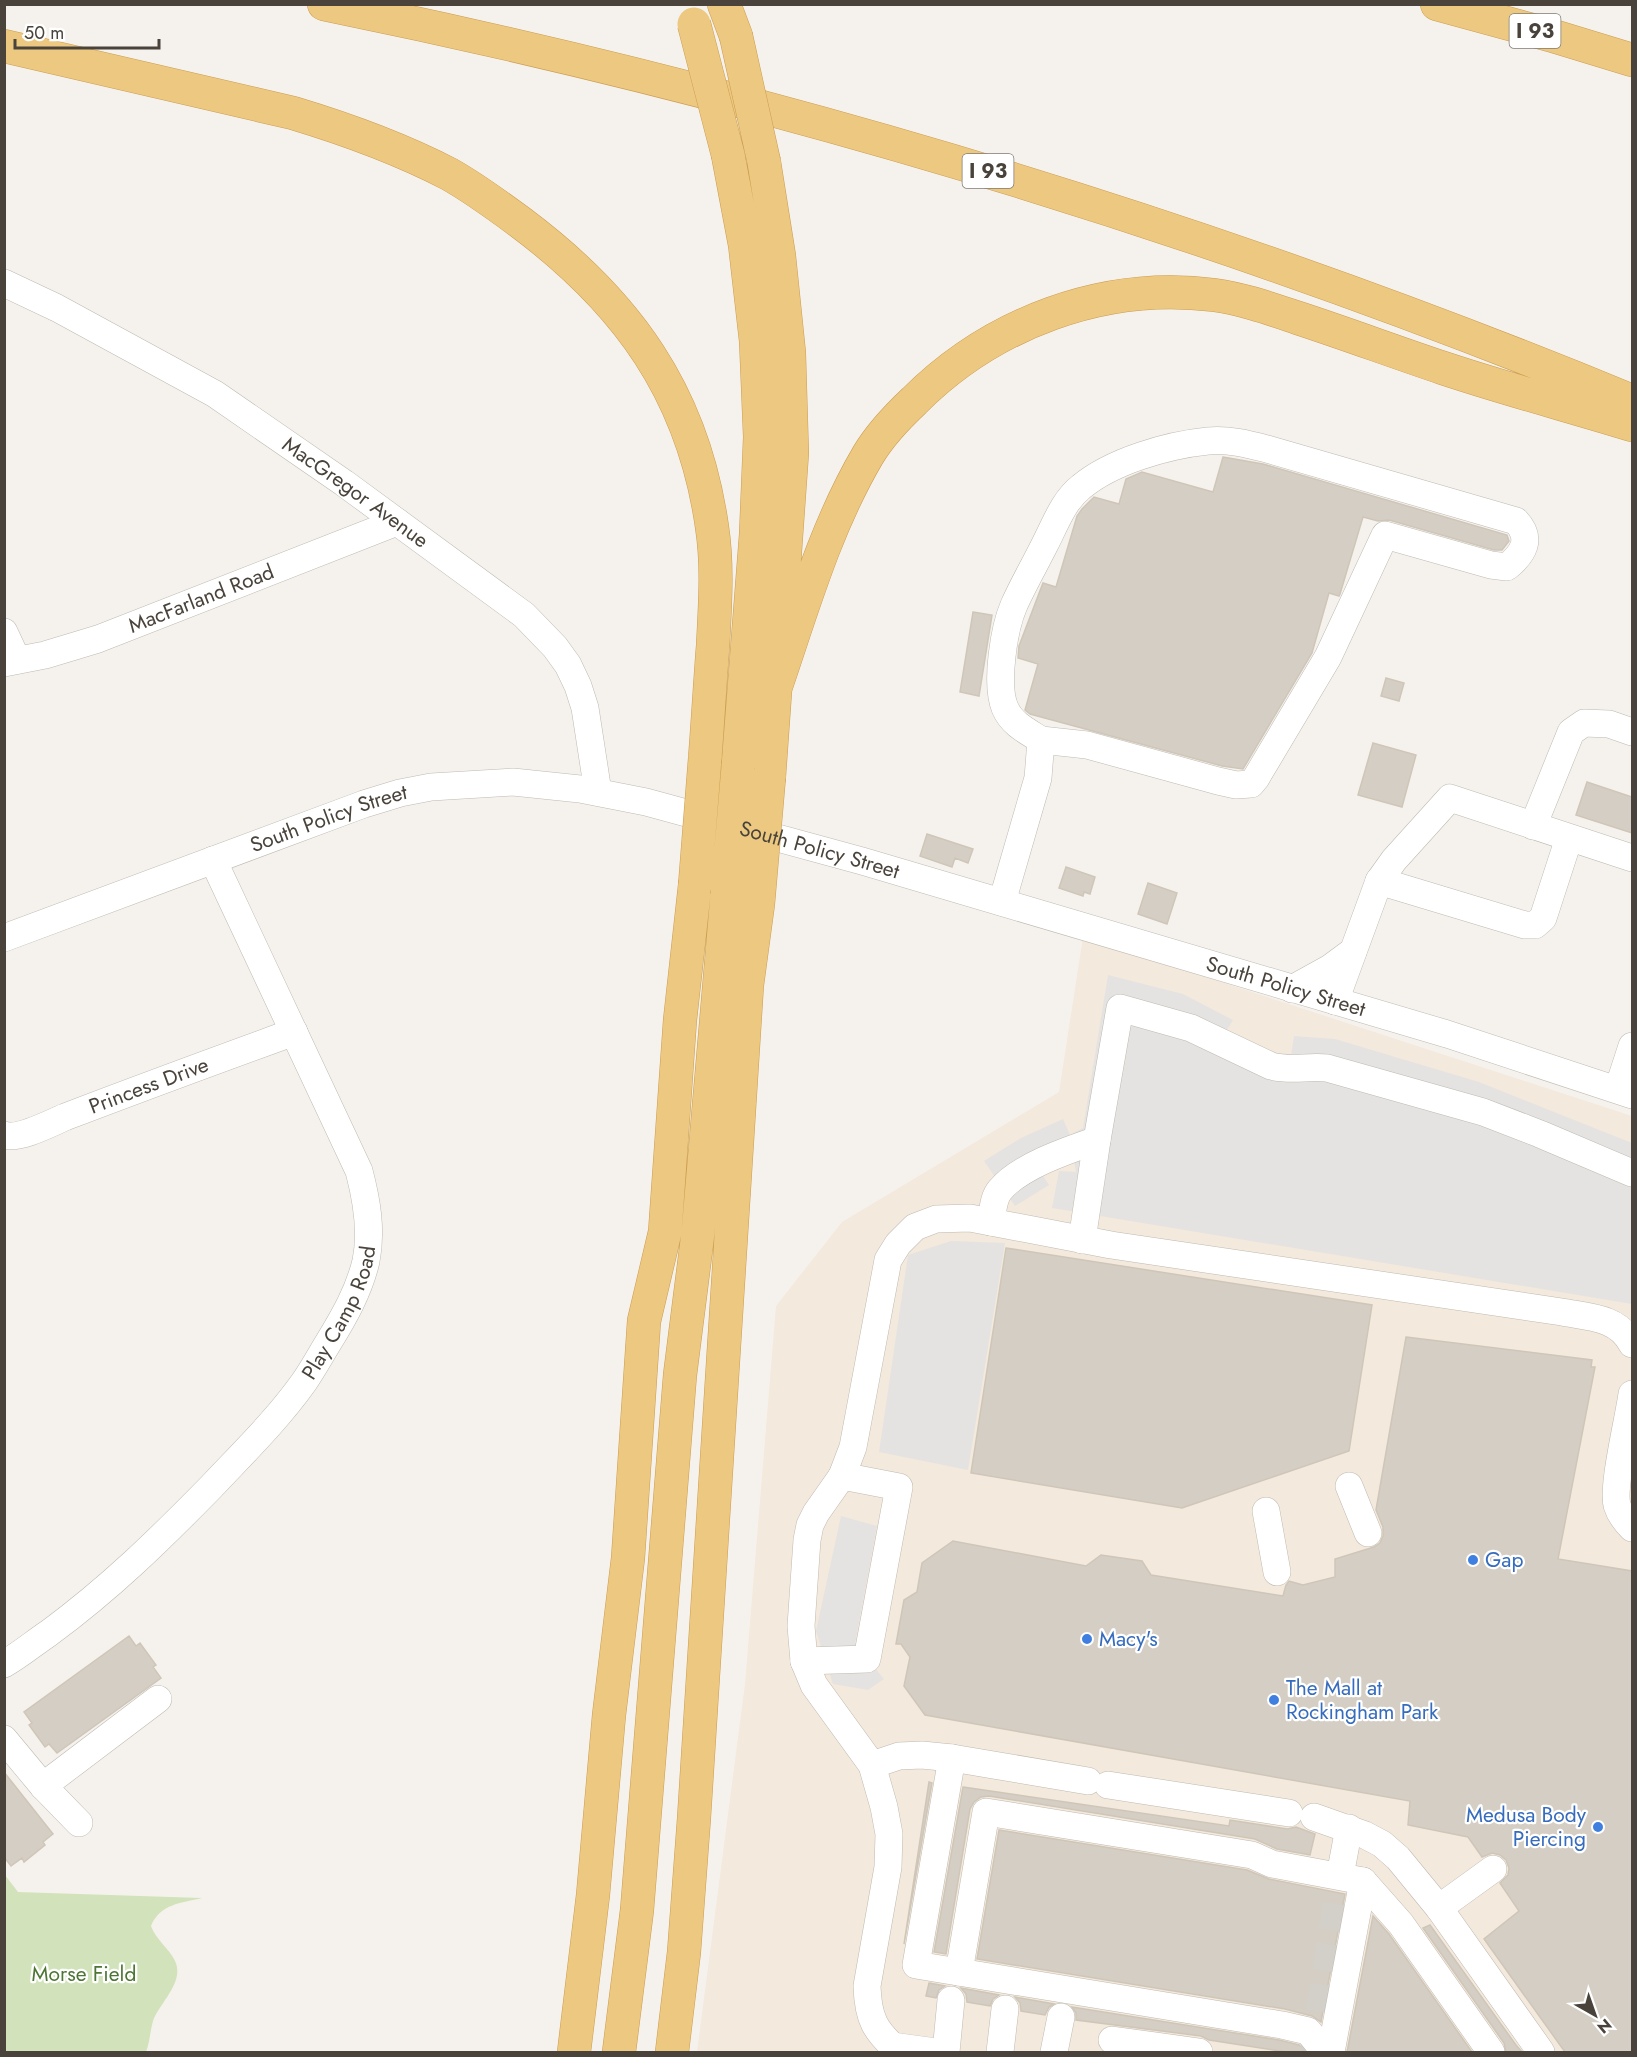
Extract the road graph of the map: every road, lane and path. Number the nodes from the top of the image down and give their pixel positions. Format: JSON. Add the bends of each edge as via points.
{"nodes":[{"id":1,"x":324,"y":4,"type":"edge"},
{"id":2,"x":724,"y":4,"type":"edge"},
{"id":3,"x":1437,"y":4,"type":"edge"},
{"id":4,"x":691,"y":14,"type":"edge"},
{"id":5,"x":4,"y":46,"type":"edge"},
{"id":6,"x":1632,"y":60,"type":"edge"},
{"id":7,"x":4,"y":283,"type":"edge"},
{"id":8,"x":1632,"y":401,"type":"edge"},
{"id":9,"x":1632,"y":425,"type":"edge"},
{"id":10,"x":397,"y":522,"type":"junction"},
{"id":11,"x":4,"y":632,"type":"edge"},
{"id":12,"x":11,"y":661,"type":"edge"},
{"id":13,"x":776,"y":689,"type":"junction"},
{"id":14,"x":1632,"y":732,"type":"edge"},
{"id":15,"x":1041,"y":740,"type":"junction"},
{"id":16,"x":598,"y":792,"type":"junction"},
{"id":17,"x":1533,"y":826,"type":"junction"},
{"id":18,"x":1569,"y":838,"type":"junction"},
{"id":19,"x":1632,"y":858,"type":"edge"},
{"id":20,"x":213,"y":860,"type":"junction"},
{"id":21,"x":1386,"y":871,"type":"junction"},
{"id":22,"x":1002,"y":902,"type":"junction"},
{"id":23,"x":4,"y":938,"type":"edge"},
{"id":24,"x":1353,"y":951,"type":"junction"},
{"id":25,"x":1292,"y":989,"type":"junction"},
{"id":26,"x":1335,"y":1001,"type":"junction"},
{"id":27,"x":294,"y":1032,"type":"junction"},
{"id":28,"x":1632,"y":1046,"type":"edge"},
{"id":29,"x":1625,"y":1092,"type":"edge"},
{"id":30,"x":6,"y":1138,"type":"edge"},
{"id":31,"x":1097,"y":1140,"type":"junction"},
{"id":32,"x":1632,"y":1173,"type":"edge"},
{"id":33,"x":991,"y":1222,"type":"junction"},
{"id":34,"x":665,"y":1232,"type":"junction"},
{"id":35,"x":1082,"y":1240,"type":"junction"},
{"id":36,"x":1631,"y":1332,"type":"edge"},
{"id":37,"x":680,"y":1375,"type":"junction"},
{"id":38,"x":1632,"y":1394,"type":"edge"},
{"id":39,"x":1630,"y":1431,"type":"edge"},
{"id":40,"x":842,"y":1476,"type":"junction"},
{"id":41,"x":1349,"y":1486,"type":"dead end"},
{"id":42,"x":1266,"y":1511,"type":"dead end"},
{"id":43,"x":1632,"y":1528,"type":"edge"},
{"id":44,"x":1368,"y":1533,"type":"dead end"},
{"id":45,"x":1277,"y":1572,"type":"dead end"},
{"id":46,"x":804,"y":1661,"type":"junction"},
{"id":47,"x":4,"y":1664,"type":"edge"},
{"id":48,"x":158,"y":1699,"type":"dead end"},
{"id":49,"x":4,"y":1739,"type":"edge"},
{"id":50,"x":952,"y":1758,"type":"junction"},
{"id":51,"x":872,"y":1765,"type":"junction"},
{"id":52,"x":43,"y":1786,"type":"junction"},
{"id":53,"x":79,"y":1823,"type":"dead end"},
{"id":54,"x":1349,"y":1828,"type":"junction"},
{"id":55,"x":1493,"y":1869,"type":"dead end"},
{"id":56,"x":1352,"y":1873,"type":"junction"},
{"id":57,"x":1439,"y":1908,"type":"junction"},
{"id":58,"x":958,"y":1972,"type":"junction"},
{"id":59,"x":951,"y":2000,"type":"dead end"},
{"id":60,"x":1005,"y":2009,"type":"dead end"},
{"id":61,"x":1061,"y":2017,"type":"dead end"},
{"id":62,"x":1113,"y":2039,"type":"edge"},
{"id":63,"x":895,"y":2049,"type":"edge"},
{"id":64,"x":574,"y":2052,"type":"edge"},
{"id":65,"x":619,"y":2052,"type":"edge"},
{"id":66,"x":672,"y":2052,"type":"edge"},
{"id":67,"x":936,"y":2052,"type":"edge"},
{"id":68,"x":946,"y":2052,"type":"edge"},
{"id":69,"x":1000,"y":2052,"type":"edge"},
{"id":70,"x":1054,"y":2052,"type":"edge"},
{"id":71,"x":1198,"y":2052,"type":"edge"},
{"id":72,"x":1325,"y":2052,"type":"edge"},
{"id":73,"x":1331,"y":2052,"type":"edge"},
{"id":74,"x":1491,"y":2052,"type":"edge"},
{"id":75,"x":1541,"y":2052,"type":"edge"}],
"edges":[{"from":1,"to":8,"type":"highway","number":"I 93","via":[[645,75],[918,149],[1322,280]]},
{"from":2,"to":13,"type":"highway","bridge":true,"via":[[736,36],[764,162],[789,352],[792,453]]},
{"from":3,"to":6,"type":"highway","number":"I 93"},
{"from":4,"to":37,"type":"highway","bridge":true,"via":[[728,154],[745,245],[756,341],[760,437],[738,767],[698,1233]]},
{"from":5,"to":34,"type":"highway","bridge":true,"via":[[293,113],[390,147],[451,175],[534,233],[588,278],[634,332],[666,383],[686,426],[707,494],[716,600]]},
{"from":7,"to":10,"type":"street","name":"MacGregor Avenue","via":[[215,394]]},
{"from":9,"to":13,"type":"highway","via":[[1444,368],[1255,304],[1213,295],[1139,294],[1067,307],[998,336],[957,363],[895,419],[869,453],[819,558]]},
{"from":10,"to":12,"type":"street","name":"MacFarland Road","via":[[98,639]]},
{"from":10,"to":16,"type":"street","name":"MacGregor Avenue","via":[[524,615],[555,647],[568,665],[585,708]]},
{"from":11,"to":12,"type":"street"},
{"from":13,"to":66,"type":"highway","bridge":true,"via":[[758,904],[747,985],[694,1818]]},
{"from":14,"to":17,"type":"street","via":[[1592,723],[1584,723],[1571,732]]},
{"from":15,"to":15,"type":"street","via":[[1013,722],[999,688],[1013,608],[1064,506],[1080,487],[1113,467],[1147,454],[1209,441],[1239,442],[1505,518],[1524,529],[1525,545],[1507,567],[1385,535],[1328,657],[1251,783],[1236,785],[1087,745]]},
{"from":15,"to":22,"type":"street","via":[[1038,778]]},
{"from":16,"to":20,"type":"street","name":"South Policy Street","via":[[513,782],[431,787],[364,804]]},
{"from":16,"to":22,"type":"street","name":"South Policy Street"},
{"from":17,"to":18,"type":"street"},
{"from":17,"to":21,"type":"street","via":[[1450,798]]},
{"from":18,"to":19,"type":"street"},
{"from":18,"to":21,"type":"street","via":[[1543,918],[1535,925],[1526,926]]},
{"from":20,"to":23,"type":"street","name":"South Policy Street"},
{"from":20,"to":27,"type":"street","name":"Play Camp Road"},
{"from":21,"to":24,"type":"street"},
{"from":22,"to":25,"type":"street","name":"South Policy Street"},
{"from":24,"to":25,"type":"street"},
{"from":24,"to":26,"type":"street"},
{"from":25,"to":26,"type":"street","name":"South Policy Street"},
{"from":26,"to":29,"type":"street","name":"South Policy Street"},
{"from":27,"to":30,"type":"street","name":"Princess Drive"},
{"from":27,"to":47,"type":"street","name":"Play Camp Road","via":[[359,1171],[365,1193],[369,1238],[366,1261],[351,1304],[305,1381],[277,1417],[152,1548],[84,1608]]},
{"from":28,"to":29,"type":"street"},
{"from":31,"to":32,"type":"street","via":[[1120,1008],[1191,1028],[1271,1066],[1286,1070],[1327,1068],[1483,1112]]},
{"from":31,"to":33,"type":"street","via":[[1036,1164],[1011,1180],[995,1199]]},
{"from":31,"to":35,"type":"street"},
{"from":33,"to":35,"type":"street"},
{"from":33,"to":40,"type":"street","via":[[956,1217],[936,1219],[915,1227],[888,1260],[853,1447]]},
{"from":34,"to":37,"type":"highway"},
{"from":34,"to":64,"type":"highway","via":[[644,1321],[628,1558]]},
{"from":35,"to":36,"type":"street","via":[[1562,1312],[1607,1321]]},
{"from":37,"to":65,"type":"highway","via":[[637,1910]]},
{"from":38,"to":39,"type":"street"},
{"from":39,"to":43,"type":"street","via":[[1616,1487],[1616,1503],[1622,1518]]},
{"from":40,"to":46,"type":"street","via":[[810,1525],[801,1626]]},
{"from":40,"to":46,"type":"street","via":[[899,1487],[867,1659]]},
{"from":41,"to":44,"type":"street"},
{"from":42,"to":45,"type":"street"},
{"from":46,"to":51,"type":"street","via":[[814,1685]]},
{"from":48,"to":52,"type":"street"},
{"from":49,"to":52,"type":"street"},
{"from":50,"to":51,"type":"street","via":[[899,1756]]},
{"from":50,"to":54,"type":"street","via":[[1301,1815]]},
{"from":50,"to":58,"type":"street","via":[[916,1965]]},
{"from":51,"to":63,"type":"street","via":[[889,1834],[888,1867],[867,1986],[868,2006],[879,2033]]},
{"from":52,"to":53,"type":"street"},
{"from":54,"to":56,"type":"street"},
{"from":54,"to":57,"type":"street","via":[[1382,1844],[1398,1858]]},
{"from":55,"to":57,"type":"street"},
{"from":56,"to":58,"type":"street","via":[[1272,1864],[1252,1855],[986,1812]]},
{"from":56,"to":73,"type":"street"},
{"from":56,"to":74,"type":"street","via":[[1401,1924]]},
{"from":57,"to":75,"type":"street"},
{"from":58,"to":72,"type":"street","via":[[1282,2025],[1308,2031]]},
{"from":59,"to":68,"type":"street"},
{"from":60,"to":69,"type":"street"},
{"from":61,"to":70,"type":"street"},
{"from":62,"to":71,"type":"street"},
{"from":63,"to":67,"type":"street"}]}
